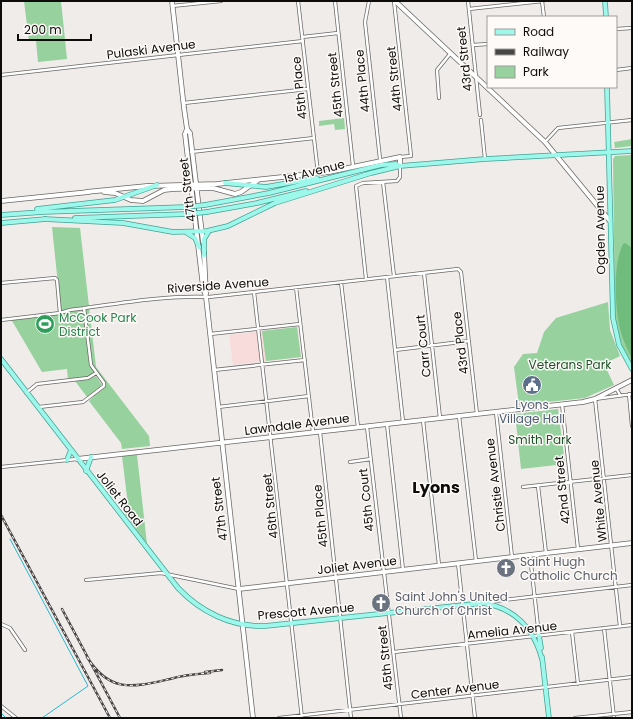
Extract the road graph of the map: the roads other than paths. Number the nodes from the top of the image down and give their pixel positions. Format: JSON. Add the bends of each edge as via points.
{"nodes":[{"id":1,"x":172,"y":1,"type":"edge"},
{"id":2,"x":220,"y":1,"type":"edge"},
{"id":3,"x":298,"y":1,"type":"edge"},
{"id":4,"x":334,"y":1,"type":"edge"},
{"id":5,"x":369,"y":1,"type":"edge"},
{"id":6,"x":394,"y":1,"type":"edge"},
{"id":7,"x":468,"y":1,"type":"edge"},
{"id":8,"x":542,"y":1,"type":"edge"},
{"id":9,"x":605,"y":1,"type":"edge"},
{"id":10,"x":172,"y":6,"type":"junction"},
{"id":11,"x":469,"y":9,"type":"junction"},
{"id":12,"x":544,"y":16,"type":"edge"},
{"id":13,"x":606,"y":16,"type":"edge"},
{"id":14,"x":632,"y":28,"type":"edge"},
{"id":15,"x":617,"y":29,"type":"edge"},
{"id":16,"x":338,"y":33,"type":"junction"},
{"id":17,"x":302,"y":37,"type":"junction"},
{"id":18,"x":303,"y":41,"type":"junction"},
{"id":19,"x":487,"y":44,"type":"edge"},
{"id":20,"x":473,"y":45,"type":"junction"},
{"id":21,"x":450,"y":54,"type":"junction"},
{"id":22,"x":178,"y":55,"type":"junction"},
{"id":23,"x":632,"y":68,"type":"edge"},
{"id":24,"x":617,"y":70,"type":"edge"},
{"id":25,"x":1,"y":75,"type":"edge"},
{"id":26,"x":476,"y":77,"type":"junction"},
{"id":27,"x":486,"y":84,"type":"edge"},
{"id":28,"x":490,"y":88,"type":"edge"},
{"id":29,"x":607,"y":88,"type":"edge"},
{"id":30,"x":308,"y":89,"type":"junction"},
{"id":31,"x":439,"y":98,"type":"dead end"},
{"id":32,"x":184,"y":103,"type":"junction"},
{"id":33,"x":480,"y":115,"type":"dead end"},
{"id":34,"x":481,"y":120,"type":"dead end"},
{"id":35,"x":632,"y":120,"type":"edge"},
{"id":36,"x":608,"y":123,"type":"junction"},
{"id":37,"x":314,"y":138,"type":"junction"},
{"id":38,"x":545,"y":142,"type":"junction"},
{"id":39,"x":632,"y":151,"type":"edge"},
{"id":40,"x":190,"y":152,"type":"junction"},
{"id":41,"x":609,"y":152,"type":"junction"},
{"id":42,"x":557,"y":155,"type":"junction"},
{"id":43,"x":400,"y":157,"type":"junction"},
{"id":44,"x":380,"y":159,"type":"junction"},
{"id":45,"x":485,"y":159,"type":"junction"},
{"id":46,"x":353,"y":166,"type":"junction"},
{"id":47,"x":400,"y":166,"type":"junction"},
{"id":48,"x":189,"y":172,"type":"junction"},
{"id":49,"x":318,"y":173,"type":"junction"},
{"id":50,"x":347,"y":173,"type":"junction"},
{"id":51,"x":269,"y":178,"type":"junction"},
{"id":52,"x":342,"y":182,"type":"junction"},
{"id":53,"x":383,"y":182,"type":"junction"},
{"id":54,"x":225,"y":183,"type":"junction"},
{"id":55,"x":180,"y":184,"type":"junction"},
{"id":56,"x":157,"y":185,"type":"junction"},
{"id":57,"x":193,"y":186,"type":"junction"},
{"id":58,"x":248,"y":186,"type":"junction"},
{"id":59,"x":86,"y":192,"type":"junction"},
{"id":60,"x":125,"y":198,"type":"junction"},
{"id":61,"x":1,"y":201,"type":"edge"},
{"id":62,"x":1,"y":215,"type":"edge"},
{"id":63,"x":44,"y":219,"type":"junction"},
{"id":64,"x":610,"y":221,"type":"junction"},
{"id":65,"x":1,"y":223,"type":"edge"},
{"id":66,"x":211,"y":230,"type":"junction"},
{"id":67,"x":199,"y":231,"type":"junction"},
{"id":68,"x":185,"y":232,"type":"junction"},
{"id":69,"x":199,"y":247,"type":"junction"},
{"id":70,"x":204,"y":255,"type":"junction"},
{"id":71,"x":460,"y":270,"type":"joint"},
{"id":72,"x":424,"y":273,"type":"junction"},
{"id":73,"x":394,"y":276,"type":"junction"},
{"id":74,"x":386,"y":277,"type":"junction"},
{"id":75,"x":366,"y":279,"type":"junction"},
{"id":76,"x":341,"y":282,"type":"junction"},
{"id":77,"x":1,"y":283,"type":"edge"},
{"id":78,"x":296,"y":287,"type":"junction"},
{"id":79,"x":254,"y":292,"type":"junction"},
{"id":80,"x":206,"y":297,"type":"junction"},
{"id":81,"x":84,"y":308,"type":"junction"},
{"id":82,"x":60,"y":313,"type":"junction"},
{"id":83,"x":1,"y":320,"type":"edge"},
{"id":84,"x":300,"y":324,"type":"junction"},
{"id":85,"x":259,"y":328,"type":"junction"},
{"id":86,"x":210,"y":334,"type":"junction"},
{"id":87,"x":469,"y":341,"type":"junction"},
{"id":88,"x":432,"y":345,"type":"junction"},
{"id":89,"x":395,"y":350,"type":"junction"},
{"id":90,"x":1,"y":359,"type":"edge"},
{"id":91,"x":304,"y":360,"type":"junction"},
{"id":92,"x":263,"y":364,"type":"junction"},
{"id":93,"x":632,"y":369,"type":"edge"},
{"id":94,"x":214,"y":370,"type":"junction"},
{"id":95,"x":96,"y":373,"type":"junction"},
{"id":96,"x":632,"y":380,"type":"edge"},
{"id":97,"x":616,"y":388,"type":"junction"},
{"id":98,"x":26,"y":392,"type":"junction"},
{"id":99,"x":630,"y":394,"type":"edge"},
{"id":100,"x":620,"y":395,"type":"junction"},
{"id":101,"x":309,"y":396,"type":"junction"},
{"id":102,"x":595,"y":399,"type":"junction"},
{"id":103,"x":267,"y":401,"type":"junction"},
{"id":104,"x":562,"y":404,"type":"junction"},
{"id":105,"x":38,"y":407,"type":"junction"},
{"id":106,"x":218,"y":407,"type":"junction"},
{"id":107,"x":496,"y":412,"type":"junction"},
{"id":108,"x":477,"y":414,"type":"junction"},
{"id":109,"x":459,"y":416,"type":"junction"},
{"id":110,"x":440,"y":418,"type":"junction"},
{"id":111,"x":423,"y":420,"type":"junction"},
{"id":112,"x":403,"y":422,"type":"junction"},
{"id":113,"x":387,"y":424,"type":"junction"},
{"id":114,"x":367,"y":426,"type":"junction"},
{"id":115,"x":632,"y":426,"type":"edge"},
{"id":116,"x":358,"y":427,"type":"junction"},
{"id":117,"x":320,"y":432,"type":"junction"},
{"id":118,"x":313,"y":433,"type":"junction"},
{"id":119,"x":271,"y":437,"type":"junction"},
{"id":120,"x":222,"y":443,"type":"junction"},
{"id":121,"x":71,"y":450,"type":"junction"},
{"id":122,"x":91,"y":457,"type":"junction"},
{"id":123,"x":77,"y":459,"type":"junction"},
{"id":124,"x":370,"y":459,"type":"junction"},
{"id":125,"x":67,"y":460,"type":"junction"},
{"id":126,"x":350,"y":462,"type":"dead end"},
{"id":127,"x":1,"y":467,"type":"edge"},
{"id":128,"x":86,"y":470,"type":"junction"},
{"id":129,"x":632,"y":475,"type":"edge"},
{"id":130,"x":604,"y":478,"type":"junction"},
{"id":131,"x":570,"y":482,"type":"junction"},
{"id":132,"x":538,"y":486,"type":"junction"},
{"id":133,"x":523,"y":487,"type":"dead end"},
{"id":134,"x":632,"y":544,"type":"edge"},
{"id":135,"x":612,"y":546,"type":"junction"},
{"id":136,"x":578,"y":550,"type":"junction"},
{"id":137,"x":546,"y":553,"type":"junction"},
{"id":138,"x":530,"y":555,"type":"junction"},
{"id":139,"x":512,"y":557,"type":"junction"},
{"id":140,"x":476,"y":561,"type":"junction"},
{"id":141,"x":458,"y":564,"type":"junction"},
{"id":142,"x":439,"y":565,"type":"junction"},
{"id":143,"x":403,"y":570,"type":"junction"},
{"id":144,"x":384,"y":572,"type":"junction"},
{"id":145,"x":167,"y":574,"type":"junction"},
{"id":146,"x":336,"y":578,"type":"junction"},
{"id":147,"x":86,"y":580,"type":"dead end"},
{"id":148,"x":288,"y":583,"type":"junction"},
{"id":149,"x":632,"y":584,"type":"edge"},
{"id":150,"x":616,"y":586,"type":"junction"},
{"id":151,"x":239,"y":588,"type":"junction"},
{"id":152,"x":535,"y":596,"type":"junction"},
{"id":153,"x":462,"y":604,"type":"junction"},
{"id":154,"x":489,"y":604,"type":"junction"},
{"id":155,"x":389,"y":613,"type":"junction"},
{"id":156,"x":341,"y":618,"type":"junction"},
{"id":157,"x":1,"y":624,"type":"edge"},
{"id":158,"x":292,"y":624,"type":"junction"},
{"id":159,"x":243,"y":625,"type":"junction"},
{"id":160,"x":632,"y":625,"type":"edge"},
{"id":161,"x":620,"y":626,"type":"junction"},
{"id":162,"x":604,"y":628,"type":"junction"},
{"id":163,"x":572,"y":632,"type":"junction"},
{"id":164,"x":534,"y":636,"type":"junction"},
{"id":165,"x":539,"y":636,"type":"junction"},
{"id":166,"x":466,"y":644,"type":"junction"},
{"id":167,"x":25,"y":650,"type":"dead end"},
{"id":168,"x":394,"y":652,"type":"junction"},
{"id":169,"x":542,"y":659,"type":"junction"},
{"id":170,"x":632,"y":677,"type":"edge"},
{"id":171,"x":610,"y":680,"type":"junction"},
{"id":172,"x":578,"y":684,"type":"junction"},
{"id":173,"x":545,"y":688,"type":"junction"},
{"id":174,"x":472,"y":696,"type":"junction"},
{"id":175,"x":399,"y":705,"type":"junction"},
{"id":176,"x":1,"y":706,"type":"edge"},
{"id":177,"x":350,"y":710,"type":"junction"},
{"id":178,"x":632,"y":712,"type":"edge"},
{"id":179,"x":614,"y":714,"type":"junction"},
{"id":180,"x":302,"y":717,"type":"edge"},
{"id":181,"x":16,"y":718,"type":"edge"},
{"id":182,"x":254,"y":718,"type":"edge"},
{"id":183,"x":279,"y":718,"type":"edge"},
{"id":184,"x":351,"y":718,"type":"edge"},
{"id":185,"x":401,"y":718,"type":"edge"},
{"id":186,"x":475,"y":718,"type":"edge"},
{"id":187,"x":549,"y":718,"type":"edge"},
{"id":188,"x":575,"y":718,"type":"edge"},
{"id":189,"x":614,"y":718,"type":"edge"}],
"edges":[{"from":1,"to":10,"type":"street","name":"47th Street"},
{"from":2,"to":10,"type":"street"},
{"from":3,"to":17,"type":"street","name":"45th Place"},
{"from":4,"to":16,"type":"street","name":"45th Street"},
{"from":5,"to":44,"type":"street","name":"44th Place","via":[[365,22]]},
{"from":6,"to":21,"type":"street"},
{"from":6,"to":43,"type":"street","name":"44th Street","via":[[411,156]]},
{"from":7,"to":11,"type":"street","name":"43rd Street"},
{"from":8,"to":11,"type":"street"},
{"from":8,"to":12,"type":"street"},
{"from":9,"to":13,"type":"main road"},
{"from":10,"to":22,"type":"street","name":"47th Street"},
{"from":11,"to":20,"type":"street","name":"43rd Street"},
{"from":14,"to":15,"type":"street"},
{"from":16,"to":17,"type":"street"},
{"from":16,"to":46,"type":"street","name":"45th Street"},
{"from":17,"to":18,"type":"street","name":"45th Place"},
{"from":18,"to":22,"type":"street","name":"Pulaski Avenue"},
{"from":18,"to":30,"type":"street","name":"45th Place"},
{"from":19,"to":20,"type":"street"},
{"from":20,"to":26,"type":"street","name":"43rd Street"},
{"from":21,"to":26,"type":"street"},
{"from":21,"to":31,"type":"street","via":[[437,70]]},
{"from":22,"to":25,"type":"street","name":"Pulaski Avenue"},
{"from":22,"to":32,"type":"street","name":"47th Street"},
{"from":23,"to":24,"type":"street"},
{"from":26,"to":27,"type":"street"},
{"from":26,"to":33,"type":"street","name":"43rd Street"},
{"from":28,"to":38,"type":"street"},
{"from":29,"to":36,"type":"main road","name":"Ogden Avenue"},
{"from":30,"to":32,"type":"street"},
{"from":30,"to":37,"type":"street","name":"45th Place"},
{"from":32,"to":40,"type":"street","name":"47th Street","via":[[187,129],[190,133]]},
{"from":34,"to":45,"type":"street"},
{"from":35,"to":36,"type":"street"},
{"from":36,"to":38,"type":"street","via":[[558,128]]},
{"from":36,"to":41,"type":"main road","name":"Ogden Avenue"},
{"from":37,"to":40,"type":"street"},
{"from":37,"to":49,"type":"street","name":"45th Place"},
{"from":38,"to":42,"type":"street"},
{"from":39,"to":41,"type":"main road","name":"1st Avenue"},
{"from":40,"to":48,"type":"street","name":"47th Street"},
{"from":40,"to":57,"type":"street","name":"47th Street"},
{"from":41,"to":42,"type":"main road","name":"1st Avenue"},
{"from":41,"to":64,"type":"main road","name":"Ogden Avenue"},
{"from":42,"to":45,"type":"main road","name":"1st Avenue"},
{"from":42,"to":64,"type":"street"},
{"from":43,"to":44,"type":"street"},
{"from":43,"to":47,"type":"street"},
{"from":44,"to":46,"type":"street"},
{"from":45,"to":47,"type":"main road","name":"1st Avenue"},
{"from":46,"to":49,"type":"street"},
{"from":47,"to":50,"type":"main road","name":"1st Avenue","via":[[381,165]]},
{"from":47,"to":52,"type":"main road","name":"1st Avenue"},
{"from":47,"to":53,"type":"street","via":[[399,179]]},
{"from":48,"to":55,"type":"street","via":[[187,179]]},
{"from":48,"to":57,"type":"street","name":"47th Street"},
{"from":49,"to":51,"type":"street"},
{"from":50,"to":58,"type":"main road","via":[[277,186]]},
{"from":50,"to":62,"type":"main road","name":"1st Avenue","bridge":true,"via":[[256,196],[205,205]]},
{"from":51,"to":54,"type":"street"},
{"from":51,"to":58,"type":"street"},
{"from":52,"to":63,"type":"main road","name":"1st Avenue","bridge":true,"via":[[257,203],[207,212]]},
{"from":52,"to":66,"type":"main road","via":[[275,203],[228,226]]},
{"from":53,"to":73,"type":"street"},
{"from":53,"to":75,"type":"street","via":[[356,186]]},
{"from":54,"to":57,"type":"street"},
{"from":54,"to":58,"type":"main road"},
{"from":55,"to":56,"type":"street"},
{"from":55,"to":57,"type":"street"},
{"from":56,"to":59,"type":"street"},
{"from":56,"to":60,"type":"main road"},
{"from":57,"to":58,"type":"street","via":[[216,188],[235,194]]},
{"from":57,"to":60,"type":"street","via":[[164,190],[143,201]]},
{"from":57,"to":67,"type":"street","name":"47th Street"},
{"from":59,"to":60,"type":"street","via":[[110,192]]},
{"from":59,"to":61,"type":"street"},
{"from":60,"to":62,"type":"main road"},
{"from":63,"to":65,"type":"main road","name":"1st Avenue"},
{"from":63,"to":68,"type":"main road","via":[[118,223],[165,232]]},
{"from":64,"to":93,"type":"main road","name":"Ogden Avenue","via":[[614,328],[621,352]]},
{"from":66,"to":67,"type":"main road"},
{"from":66,"to":70,"type":"main road","via":[[206,233],[204,239]]},
{"from":67,"to":68,"type":"main road"},
{"from":67,"to":69,"type":"street","name":"47th Street"},
{"from":67,"to":70,"type":"street","name":"47th Street"},
{"from":68,"to":69,"type":"main road","via":[[196,238]]},
{"from":69,"to":80,"type":"street","name":"47th Street"},
{"from":70,"to":80,"type":"street","name":"47th Street"},
{"from":71,"to":72,"type":"street","name":"Riverside Avenue"},
{"from":71,"to":87,"type":"street","name":"43rd Place"},
{"from":72,"to":73,"type":"street","name":"Riverside Avenue"},
{"from":72,"to":88,"type":"street","name":"Carr Court"},
{"from":73,"to":74,"type":"street","name":"Riverside Avenue"},
{"from":74,"to":75,"type":"street","name":"Riverside Avenue"},
{"from":74,"to":89,"type":"street"},
{"from":75,"to":76,"type":"street","name":"Riverside Avenue"},
{"from":76,"to":78,"type":"street","name":"Riverside Avenue"},
{"from":76,"to":116,"type":"street"},
{"from":77,"to":82,"type":"street","via":[[56,278]]},
{"from":78,"to":79,"type":"street","name":"Riverside Avenue"},
{"from":78,"to":84,"type":"street"},
{"from":79,"to":80,"type":"street","name":"Riverside Avenue"},
{"from":79,"to":85,"type":"street","name":"46th Street"},
{"from":80,"to":81,"type":"street","name":"Riverside Avenue","via":[[181,296]]},
{"from":80,"to":86,"type":"street","name":"47th Street"},
{"from":81,"to":82,"type":"street","name":"Riverside Avenue"},
{"from":81,"to":95,"type":"street","via":[[91,365]]},
{"from":82,"to":83,"type":"street","name":"Riverside Avenue"},
{"from":84,"to":85,"type":"street"},
{"from":84,"to":91,"type":"street"},
{"from":85,"to":86,"type":"street"},
{"from":85,"to":92,"type":"street","name":"46th Street"},
{"from":86,"to":94,"type":"street","name":"47th Street"},
{"from":87,"to":88,"type":"street"},
{"from":87,"to":108,"type":"street","name":"43rd Place"},
{"from":88,"to":89,"type":"street"},
{"from":88,"to":110,"type":"street","name":"Carr Court"},
{"from":89,"to":112,"type":"street"},
{"from":90,"to":98,"type":"main road","name":"Joliet Road"},
{"from":91,"to":92,"type":"street"},
{"from":91,"to":101,"type":"street"},
{"from":92,"to":94,"type":"street"},
{"from":92,"to":103,"type":"street","name":"46th Street"},
{"from":94,"to":106,"type":"street","name":"47th Street"},
{"from":95,"to":98,"type":"street","via":[[88,378],[37,384]]},
{"from":95,"to":105,"type":"street","via":[[104,385],[83,402]]},
{"from":96,"to":97,"type":"street","name":"Lawndale Avenue"},
{"from":97,"to":100,"type":"street"},
{"from":97,"to":102,"type":"street","name":"Lawndale Avenue"},
{"from":98,"to":105,"type":"main road","name":"Joliet Road"},
{"from":99,"to":100,"type":"street","name":"Lawndale Avenue"},
{"from":99,"to":115,"type":"street"},
{"from":100,"to":102,"type":"street","name":"Lawndale Avenue"},
{"from":101,"to":103,"type":"street"},
{"from":101,"to":118,"type":"street"},
{"from":102,"to":104,"type":"street","name":"Lawndale Avenue"},
{"from":102,"to":130,"type":"street","name":"White Avenue"},
{"from":103,"to":106,"type":"street"},
{"from":103,"to":119,"type":"street","name":"46th Street"},
{"from":104,"to":107,"type":"street","name":"Lawndale Avenue"},
{"from":104,"to":131,"type":"street","name":"42nd Street"},
{"from":105,"to":121,"type":"main road","name":"Joliet Road"},
{"from":106,"to":120,"type":"street","name":"47th Street"},
{"from":107,"to":108,"type":"street","name":"Lawndale Avenue"},
{"from":107,"to":139,"type":"street","name":"Christie Avenue"},
{"from":108,"to":109,"type":"street","name":"Lawndale Avenue"},
{"from":109,"to":110,"type":"street","name":"Lawndale Avenue"},
{"from":109,"to":140,"type":"street"},
{"from":110,"to":111,"type":"street","name":"Lawndale Avenue"},
{"from":111,"to":112,"type":"street","name":"Lawndale Avenue"},
{"from":111,"to":142,"type":"street"},
{"from":112,"to":113,"type":"street","name":"Lawndale Avenue"},
{"from":113,"to":114,"type":"street","name":"Lawndale Avenue"},
{"from":113,"to":143,"type":"street"},
{"from":114,"to":116,"type":"street","name":"Lawndale Avenue"},
{"from":114,"to":124,"type":"street","name":"45th Court"},
{"from":116,"to":117,"type":"street","name":"Lawndale Avenue"},
{"from":117,"to":118,"type":"street","name":"Lawndale Avenue"},
{"from":117,"to":146,"type":"street","name":"45th Place"},
{"from":118,"to":119,"type":"street","name":"Lawndale Avenue"},
{"from":119,"to":120,"type":"street","name":"Lawndale Avenue"},
{"from":119,"to":148,"type":"street","name":"46th Street"},
{"from":120,"to":122,"type":"street","name":"Lawndale Avenue"},
{"from":120,"to":151,"type":"street","name":"47th Street"},
{"from":121,"to":123,"type":"main road","name":"Joliet Road"},
{"from":121,"to":125,"type":"main road"},
{"from":122,"to":123,"type":"street","name":"Lawndale Avenue"},
{"from":122,"to":128,"type":"main road"},
{"from":123,"to":125,"type":"street","name":"Lawndale Avenue"},
{"from":123,"to":128,"type":"main road","name":"Joliet Road"},
{"from":124,"to":126,"type":"street"},
{"from":124,"to":144,"type":"street","name":"45th Court"},
{"from":125,"to":127,"type":"street","name":"Lawndale Avenue"},
{"from":128,"to":145,"type":"main road","name":"Joliet Road"},
{"from":129,"to":130,"type":"street"},
{"from":130,"to":131,"type":"street"},
{"from":130,"to":135,"type":"street","name":"White Avenue"},
{"from":131,"to":132,"type":"street"},
{"from":131,"to":136,"type":"street","name":"42nd Street"},
{"from":132,"to":133,"type":"street"},
{"from":132,"to":137,"type":"street"},
{"from":134,"to":135,"type":"street","name":"Joliet Avenue"},
{"from":135,"to":136,"type":"street","name":"Joliet Avenue"},
{"from":135,"to":150,"type":"street","name":"White Avenue"},
{"from":136,"to":137,"type":"street","name":"Joliet Avenue"},
{"from":137,"to":138,"type":"street","name":"Joliet Avenue"},
{"from":138,"to":139,"type":"street","name":"Joliet Avenue"},
{"from":138,"to":152,"type":"street"},
{"from":139,"to":140,"type":"street","name":"Joliet Avenue"},
{"from":140,"to":141,"type":"street","name":"Joliet Avenue"},
{"from":141,"to":142,"type":"street","name":"Joliet Avenue"},
{"from":141,"to":153,"type":"street"},
{"from":142,"to":143,"type":"street","name":"Joliet Avenue"},
{"from":143,"to":144,"type":"street","name":"Joliet Avenue"},
{"from":144,"to":146,"type":"street","name":"Joliet Avenue"},
{"from":144,"to":155,"type":"street","name":"45th Street"},
{"from":145,"to":147,"type":"street","name":"Joliet Avenue"},
{"from":145,"to":151,"type":"street","name":"Joliet Avenue"},
{"from":145,"to":159,"type":"main road","name":"Joliet Road","via":[[189,599],[202,608]]},
{"from":146,"to":148,"type":"street","name":"Joliet Avenue"},
{"from":146,"to":156,"type":"street","name":"45th Place"},
{"from":148,"to":151,"type":"street","name":"Joliet Avenue"},
{"from":148,"to":158,"type":"street","name":"46th Street"},
{"from":149,"to":150,"type":"street","name":"Prescott Avenue"},
{"from":150,"to":152,"type":"street","name":"Prescott Avenue"},
{"from":150,"to":161,"type":"street","name":"White Avenue"},
{"from":151,"to":159,"type":"street","name":"47th Street"},
{"from":152,"to":154,"type":"street","name":"Prescott Avenue"},
{"from":152,"to":165,"type":"street"},
{"from":153,"to":154,"type":"main road","name":"Prescott Avenue"},
{"from":153,"to":155,"type":"main road","name":"Prescott Avenue"},
{"from":153,"to":166,"type":"street"},
{"from":154,"to":164,"type":"main road","via":[[513,614]]},
{"from":155,"to":156,"type":"main road","name":"Prescott Avenue"},
{"from":155,"to":168,"type":"street","name":"45th Street"},
{"from":156,"to":158,"type":"main road","name":"Prescott Avenue"},
{"from":156,"to":177,"type":"street","name":"45th Place"},
{"from":157,"to":167,"type":"street","via":[[10,628]]},
{"from":158,"to":159,"type":"main road","name":"Prescott Avenue"},
{"from":158,"to":180,"type":"street","name":"46th Street"},
{"from":159,"to":182,"type":"street","name":"47th Street"},
{"from":160,"to":161,"type":"street","name":"Amelia Avenue"},
{"from":161,"to":162,"type":"street","name":"Amelia Avenue"},
{"from":162,"to":163,"type":"street","name":"Amelia Avenue"},
{"from":162,"to":171,"type":"street"},
{"from":163,"to":165,"type":"street","name":"Amelia Avenue"},
{"from":163,"to":172,"type":"street"},
{"from":164,"to":165,"type":"street","name":"Amelia Avenue"},
{"from":164,"to":166,"type":"street","name":"Amelia Avenue"},
{"from":164,"to":169,"type":"main road"},
{"from":165,"to":169,"type":"main road"},
{"from":166,"to":168,"type":"street","name":"Amelia Avenue"},
{"from":166,"to":174,"type":"street"},
{"from":168,"to":175,"type":"street","name":"45th Street"},
{"from":169,"to":173,"type":"main road"},
{"from":170,"to":171,"type":"street","name":"Center Avenue"},
{"from":171,"to":172,"type":"street","name":"Center Avenue"},
{"from":171,"to":179,"type":"street"},
{"from":172,"to":173,"type":"street","name":"Center Avenue"},
{"from":173,"to":174,"type":"street","name":"Center Avenue"},
{"from":173,"to":187,"type":"main road"},
{"from":174,"to":175,"type":"street","name":"Center Avenue"},
{"from":174,"to":186,"type":"street"},
{"from":175,"to":177,"type":"street","name":"Center Avenue"},
{"from":175,"to":185,"type":"street","name":"45th Street"},
{"from":176,"to":181,"type":"street"},
{"from":177,"to":180,"type":"street","name":"Center Avenue"},
{"from":177,"to":184,"type":"street","name":"45th Place"},
{"from":178,"to":179,"type":"street"},
{"from":179,"to":188,"type":"street"},
{"from":179,"to":189,"type":"street"},
{"from":180,"to":183,"type":"street","name":"Center Avenue"}]}
